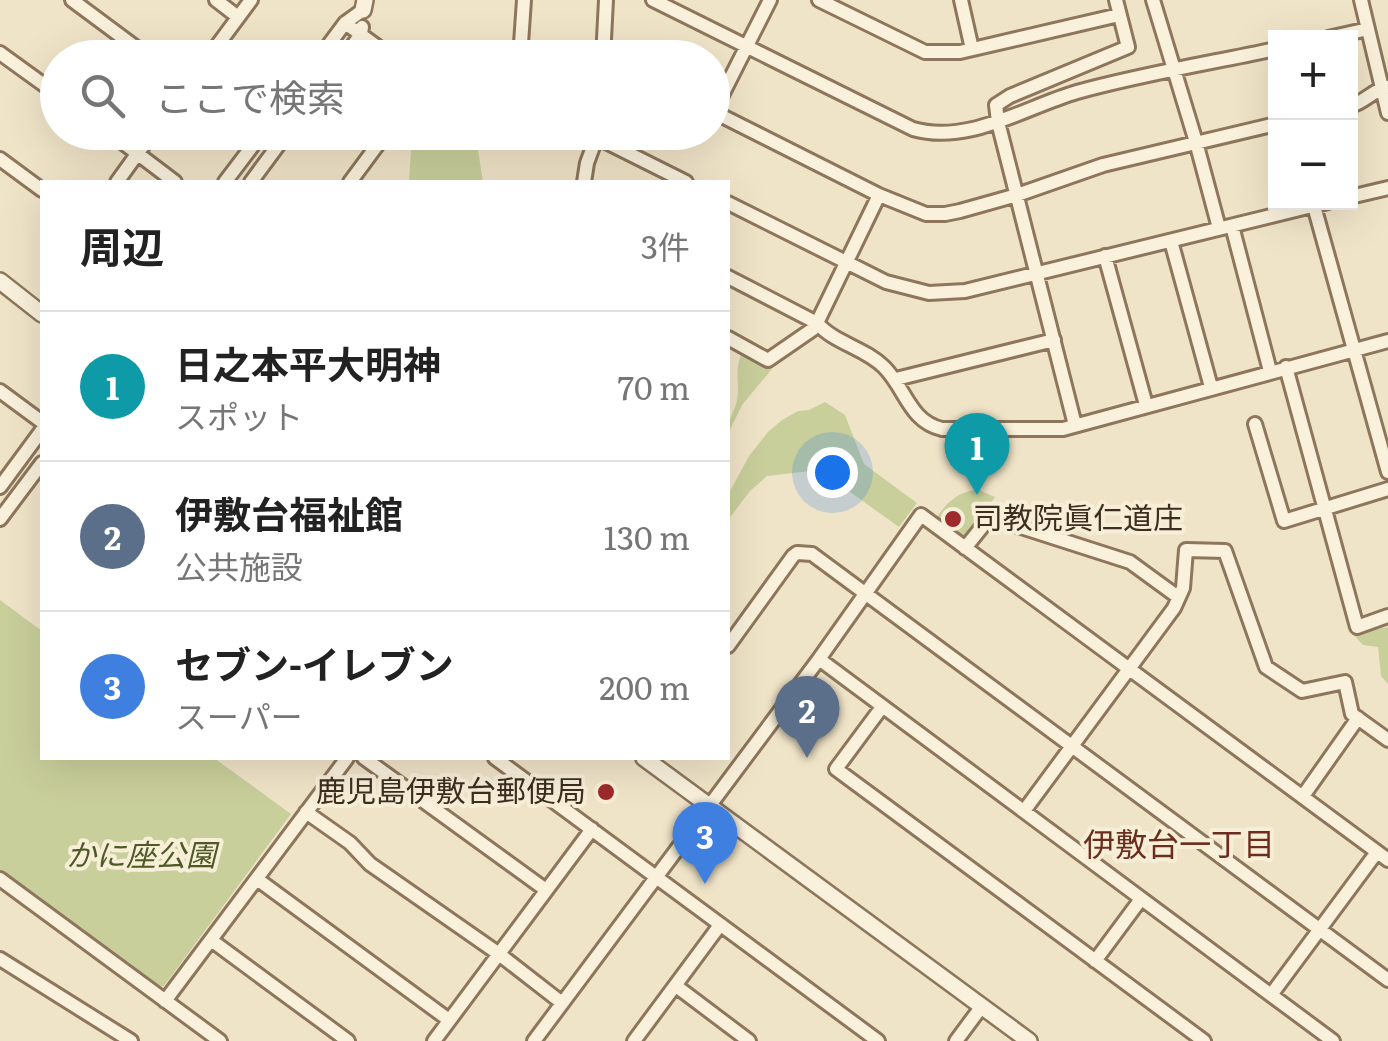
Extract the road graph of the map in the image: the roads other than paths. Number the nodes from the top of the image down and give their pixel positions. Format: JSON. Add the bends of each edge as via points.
{"nodes":[{"id":1,"x":72,"y":0,"type":"edge"},
{"id":2,"x":216,"y":0,"type":"edge"},
{"id":3,"x":251,"y":0,"type":"edge"},
{"id":4,"x":524,"y":0,"type":"edge"},
{"id":5,"x":606,"y":0,"type":"edge"},
{"id":6,"x":653,"y":0,"type":"edge"},
{"id":7,"x":770,"y":0,"type":"edge"},
{"id":8,"x":819,"y":0,"type":"edge"},
{"id":9,"x":961,"y":0,"type":"edge"},
{"id":10,"x":1116,"y":0,"type":"edge"},
{"id":11,"x":1155,"y":0,"type":"edge"},
{"id":12,"x":1361,"y":0,"type":"edge"},
{"id":13,"x":364,"y":5,"type":"edge"},
{"id":14,"x":1119,"y":15,"type":"junction"},
{"id":15,"x":238,"y":17,"type":"junction"},
{"id":16,"x":345,"y":23,"type":"junction"},
{"id":17,"x":1368,"y":29,"type":"junction"},
{"id":18,"x":1358,"y":31,"type":"edge"},
{"id":19,"x":361,"y":34,"type":"junction"},
{"id":20,"x":126,"y":40,"type":"edge"},
{"id":21,"x":221,"y":40,"type":"edge"},
{"id":22,"x":332,"y":40,"type":"edge"},
{"id":23,"x":357,"y":40,"type":"edge"},
{"id":24,"x":369,"y":40,"type":"edge"},
{"id":25,"x":521,"y":40,"type":"edge"},
{"id":26,"x":605,"y":40,"type":"edge"},
{"id":27,"x":746,"y":47,"type":"junction"},
{"id":28,"x":972,"y":48,"type":"junction"},
{"id":29,"x":1268,"y":50,"type":"edge"},
{"id":30,"x":0,"y":53,"type":"edge"},
{"id":31,"x":1174,"y":70,"type":"junction"},
{"id":32,"x":730,"y":78,"type":"edge"},
{"id":33,"x":40,"y":82,"type":"edge"},
{"id":34,"x":1385,"y":88,"type":"edge"},
{"id":35,"x":1358,"y":102,"type":"edge"},
{"id":36,"x":1388,"y":112,"type":"edge"},
{"id":37,"x":730,"y":120,"type":"edge"},
{"id":38,"x":998,"y":122,"type":"junction"},
{"id":39,"x":1268,"y":126,"type":"edge"},
{"id":40,"x":1196,"y":142,"type":"junction"},
{"id":41,"x":133,"y":150,"type":"edge"},
{"id":42,"x":141,"y":150,"type":"edge"},
{"id":43,"x":249,"y":150,"type":"edge"},
{"id":44,"x":275,"y":150,"type":"edge"},
{"id":45,"x":373,"y":150,"type":"edge"},
{"id":46,"x":592,"y":150,"type":"edge"},
{"id":47,"x":626,"y":150,"type":"edge"},
{"id":48,"x":138,"y":154,"type":"junction"},
{"id":49,"x":0,"y":159,"type":"edge"},
{"id":50,"x":118,"y":180,"type":"edge"},
{"id":51,"x":172,"y":180,"type":"edge"},
{"id":52,"x":226,"y":180,"type":"edge"},
{"id":53,"x":252,"y":180,"type":"edge"},
{"id":54,"x":351,"y":180,"type":"edge"},
{"id":55,"x":584,"y":180,"type":"edge"},
{"id":56,"x":682,"y":180,"type":"edge"},
{"id":57,"x":40,"y":189,"type":"edge"},
{"id":58,"x":1388,"y":190,"type":"edge"},
{"id":59,"x":879,"y":195,"type":"junction"},
{"id":60,"x":1017,"y":195,"type":"junction"},
{"id":61,"x":1358,"y":196,"type":"edge"},
{"id":62,"x":730,"y":204,"type":"edge"},
{"id":63,"x":1296,"y":210,"type":"edge"},
{"id":64,"x":1322,"y":210,"type":"edge"},
{"id":65,"x":1226,"y":227,"type":"junction"},
{"id":66,"x":1170,"y":240,"type":"junction"},
{"id":67,"x":1105,"y":256,"type":"junction"},
{"id":68,"x":846,"y":262,"type":"junction"},
{"id":69,"x":1037,"y":273,"type":"junction"},
{"id":70,"x":730,"y":279,"type":"edge"},
{"id":71,"x":0,"y":282,"type":"edge"},
{"id":72,"x":40,"y":312,"type":"edge"},
{"id":73,"x":817,"y":323,"type":"junction"},
{"id":74,"x":730,"y":339,"type":"edge"},
{"id":75,"x":1054,"y":340,"type":"junction"},
{"id":76,"x":1388,"y":341,"type":"edge"},
{"id":77,"x":1354,"y":350,"type":"junction"},
{"id":78,"x":1286,"y":367,"type":"junction"},
{"id":79,"x":1270,"y":372,"type":"junction"},
{"id":80,"x":896,"y":380,"type":"junction"},
{"id":81,"x":1211,"y":388,"type":"junction"},
{"id":82,"x":0,"y":391,"type":"edge"},
{"id":83,"x":1146,"y":405,"type":"junction"},
{"id":84,"x":40,"y":421,"type":"edge"},
{"id":85,"x":1255,"y":424,"type":"dead end"},
{"id":86,"x":1075,"y":425,"type":"junction"},
{"id":87,"x":40,"y":433,"type":"edge"},
{"id":88,"x":40,"y":466,"type":"edge"},
{"id":89,"x":1388,"y":472,"type":"edge"},
{"id":90,"x":0,"y":488,"type":"edge"},
{"id":91,"x":1388,"y":489,"type":"edge"},
{"id":92,"x":1325,"y":508,"type":"junction"},
{"id":93,"x":0,"y":519,"type":"edge"},
{"id":94,"x":965,"y":548,"type":"junction"},
{"id":95,"x":864,"y":592,"type":"junction"},
{"id":96,"x":1178,"y":597,"type":"junction"},
{"id":97,"x":1388,"y":616,"type":"edge"},
{"id":98,"x":730,"y":643,"type":"edge"},
{"id":99,"x":819,"y":660,"type":"junction"},
{"id":100,"x":1130,"y":667,"type":"junction"},
{"id":101,"x":882,"y":707,"type":"junction"},
{"id":102,"x":1358,"y":718,"type":"junction"},
{"id":103,"x":1388,"y":740,"type":"edge"},
{"id":104,"x":1072,"y":746,"type":"junction"},
{"id":105,"x":345,"y":760,"type":"edge"},
{"id":106,"x":367,"y":760,"type":"edge"},
{"id":107,"x":498,"y":760,"type":"edge"},
{"id":108,"x":647,"y":760,"type":"edge"},
{"id":109,"x":1303,"y":796,"type":"junction"},
{"id":110,"x":708,"y":805,"type":"junction"},
{"id":111,"x":1024,"y":811,"type":"junction"},
{"id":112,"x":306,"y":812,"type":"junction"},
{"id":113,"x":592,"y":829,"type":"junction"},
{"id":114,"x":1383,"y":856,"type":"edge"},
{"id":115,"x":657,"y":876,"type":"junction"},
{"id":116,"x":257,"y":878,"type":"junction"},
{"id":117,"x":0,"y":879,"type":"edge"},
{"id":118,"x":546,"y":890,"type":"junction"},
{"id":119,"x":1141,"y":898,"type":"junction"},
{"id":120,"x":720,"y":925,"type":"junction"},
{"id":121,"x":1320,"y":929,"type":"junction"},
{"id":122,"x":211,"y":940,"type":"junction"},
{"id":123,"x":499,"y":954,"type":"junction"},
{"id":124,"x":0,"y":959,"type":"edge"},
{"id":125,"x":1095,"y":961,"type":"junction"},
{"id":126,"x":1388,"y":980,"type":"edge"},
{"id":127,"x":676,"y":986,"type":"junction"},
{"id":128,"x":1272,"y":994,"type":"junction"},
{"id":129,"x":166,"y":1000,"type":"junction"},
{"id":130,"x":562,"y":1003,"type":"junction"},
{"id":131,"x":982,"y":1006,"type":"junction"},
{"id":132,"x":449,"y":1020,"type":"junction"},
{"id":133,"x":131,"y":1041,"type":"edge"},
{"id":134,"x":220,"y":1041,"type":"edge"},
{"id":135,"x":348,"y":1041,"type":"edge"},
{"id":136,"x":434,"y":1041,"type":"edge"},
{"id":137,"x":534,"y":1041,"type":"edge"},
{"id":138,"x":634,"y":1041,"type":"edge"},
{"id":139,"x":749,"y":1041,"type":"edge"},
{"id":140,"x":878,"y":1041,"type":"edge"},
{"id":141,"x":956,"y":1041,"type":"edge"},
{"id":142,"x":1029,"y":1041,"type":"edge"},
{"id":143,"x":1204,"y":1041,"type":"edge"},
{"id":144,"x":1334,"y":1041,"type":"edge"}],
"edges":[{"from":1,"to":20,"type":"street"},
{"from":2,"to":15,"type":"street"},
{"from":3,"to":15,"type":"street"},
{"from":4,"to":25,"type":"street"},
{"from":5,"to":26,"type":"street"},
{"from":6,"to":27,"type":"street"},
{"from":7,"to":27,"type":"street"},
{"from":8,"to":28,"type":"street","via":[[926,52]]},
{"from":9,"to":28,"type":"street"},
{"from":10,"to":14,"type":"street"},
{"from":11,"to":31,"type":"street"},
{"from":12,"to":17,"type":"street"},
{"from":13,"to":16,"type":"street"},
{"from":13,"to":19,"type":"street"},
{"from":14,"to":28,"type":"street"},
{"from":14,"to":38,"type":"street","via":[[1128,47],[996,104]]},
{"from":15,"to":21,"type":"street"},
{"from":16,"to":19,"type":"street"},
{"from":16,"to":22,"type":"street"},
{"from":17,"to":18,"type":"street"},
{"from":17,"to":34,"type":"street"},
{"from":19,"to":23,"type":"street"},
{"from":19,"to":24,"type":"street"},
{"from":27,"to":32,"type":"street"},
{"from":27,"to":38,"type":"street","via":[[913,129],[947,133]]},
{"from":29,"to":31,"type":"street"},
{"from":30,"to":33,"type":"street"},
{"from":31,"to":38,"type":"street","via":[[1075,92]]},
{"from":31,"to":40,"type":"street"},
{"from":34,"to":35,"type":"street"},
{"from":34,"to":36,"type":"street"},
{"from":37,"to":59,"type":"street"},
{"from":38,"to":60,"type":"street"},
{"from":39,"to":40,"type":"street"},
{"from":40,"to":60,"type":"street"},
{"from":40,"to":65,"type":"street"},
{"from":41,"to":48,"type":"street"},
{"from":42,"to":48,"type":"street"},
{"from":43,"to":52,"type":"street"},
{"from":44,"to":53,"type":"street"},
{"from":45,"to":54,"type":"street"},
{"from":46,"to":55,"type":"street"},
{"from":47,"to":56,"type":"street"},
{"from":48,"to":50,"type":"street"},
{"from":48,"to":51,"type":"street"},
{"from":49,"to":57,"type":"street"},
{"from":58,"to":61,"type":"street"},
{"from":59,"to":60,"type":"street","via":[[926,214]]},
{"from":59,"to":68,"type":"street"},
{"from":60,"to":69,"type":"street"},
{"from":62,"to":68,"type":"street"},
{"from":63,"to":65,"type":"street"},
{"from":64,"to":77,"type":"street"},
{"from":65,"to":66,"type":"street"},
{"from":65,"to":79,"type":"street"},
{"from":66,"to":67,"type":"street"},
{"from":66,"to":81,"type":"street"},
{"from":67,"to":69,"type":"street"},
{"from":67,"to":83,"type":"street"},
{"from":68,"to":69,"type":"street","via":[[928,293]]},
{"from":68,"to":73,"type":"street"},
{"from":69,"to":75,"type":"street"},
{"from":70,"to":73,"type":"street"},
{"from":71,"to":72,"type":"street"},
{"from":73,"to":74,"type":"street","via":[[768,360]]},
{"from":73,"to":80,"type":"street","via":[[871,355]]},
{"from":75,"to":80,"type":"street"},
{"from":75,"to":86,"type":"street"},
{"from":76,"to":77,"type":"street"},
{"from":77,"to":78,"type":"street"},
{"from":77,"to":89,"type":"street"},
{"from":78,"to":79,"type":"street"},
{"from":78,"to":92,"type":"street"},
{"from":79,"to":81,"type":"street"},
{"from":80,"to":86,"type":"street","via":[[920,420],[942,430]]},
{"from":81,"to":83,"type":"street"},
{"from":82,"to":84,"type":"street"},
{"from":83,"to":86,"type":"street"},
{"from":85,"to":92,"type":"street","via":[[1284,521]]},
{"from":87,"to":90,"type":"street"},
{"from":88,"to":93,"type":"street"},
{"from":91,"to":92,"type":"street"},
{"from":92,"to":97,"type":"street","via":[[1358,627]]},
{"from":94,"to":95,"type":"street","via":[[921,515]]},
{"from":94,"to":96,"type":"street","via":[[990,517],[1130,562]]},
{"from":94,"to":100,"type":"street"},
{"from":95,"to":98,"type":"street","via":[[812,554],[797,554]]},
{"from":95,"to":99,"type":"street"},
{"from":95,"to":104,"type":"street"},
{"from":96,"to":100,"type":"street"},
{"from":96,"to":102,"type":"street","via":[[1186,550],[1224,551],[1266,667],[1302,691],[1345,682]]},
{"from":99,"to":101,"type":"street"},
{"from":99,"to":110,"type":"street"},
{"from":100,"to":104,"type":"street"},
{"from":100,"to":109,"type":"street"},
{"from":101,"to":111,"type":"street"},
{"from":101,"to":125,"type":"street","via":[[836,769]]},
{"from":102,"to":103,"type":"street"},
{"from":102,"to":109,"type":"street"},
{"from":104,"to":111,"type":"street"},
{"from":104,"to":121,"type":"street"},
{"from":105,"to":112,"type":"street"},
{"from":106,"to":118,"type":"street"},
{"from":107,"to":113,"type":"street"},
{"from":108,"to":110,"type":"street"},
{"from":109,"to":114,"type":"street"},
{"from":110,"to":115,"type":"street"},
{"from":110,"to":131,"type":"street"},
{"from":111,"to":119,"type":"street"},
{"from":112,"to":116,"type":"street"},
{"from":112,"to":123,"type":"street"},
{"from":113,"to":115,"type":"street"},
{"from":113,"to":118,"type":"street"},
{"from":114,"to":121,"type":"street"},
{"from":115,"to":120,"type":"street"},
{"from":115,"to":130,"type":"street"},
{"from":116,"to":122,"type":"street"},
{"from":116,"to":132,"type":"street"},
{"from":117,"to":129,"type":"street"},
{"from":118,"to":123,"type":"street"},
{"from":119,"to":125,"type":"street"},
{"from":119,"to":128,"type":"street"},
{"from":120,"to":127,"type":"street"},
{"from":120,"to":140,"type":"street"},
{"from":121,"to":126,"type":"street"},
{"from":121,"to":128,"type":"street"},
{"from":122,"to":129,"type":"street"},
{"from":122,"to":135,"type":"street"},
{"from":123,"to":130,"type":"street"},
{"from":123,"to":132,"type":"street"},
{"from":124,"to":133,"type":"street"},
{"from":125,"to":143,"type":"street"},
{"from":127,"to":138,"type":"street"},
{"from":127,"to":139,"type":"street"},
{"from":128,"to":144,"type":"street"},
{"from":129,"to":134,"type":"street"},
{"from":130,"to":137,"type":"street"},
{"from":131,"to":141,"type":"street"},
{"from":131,"to":142,"type":"street"},
{"from":132,"to":136,"type":"street"}]}
